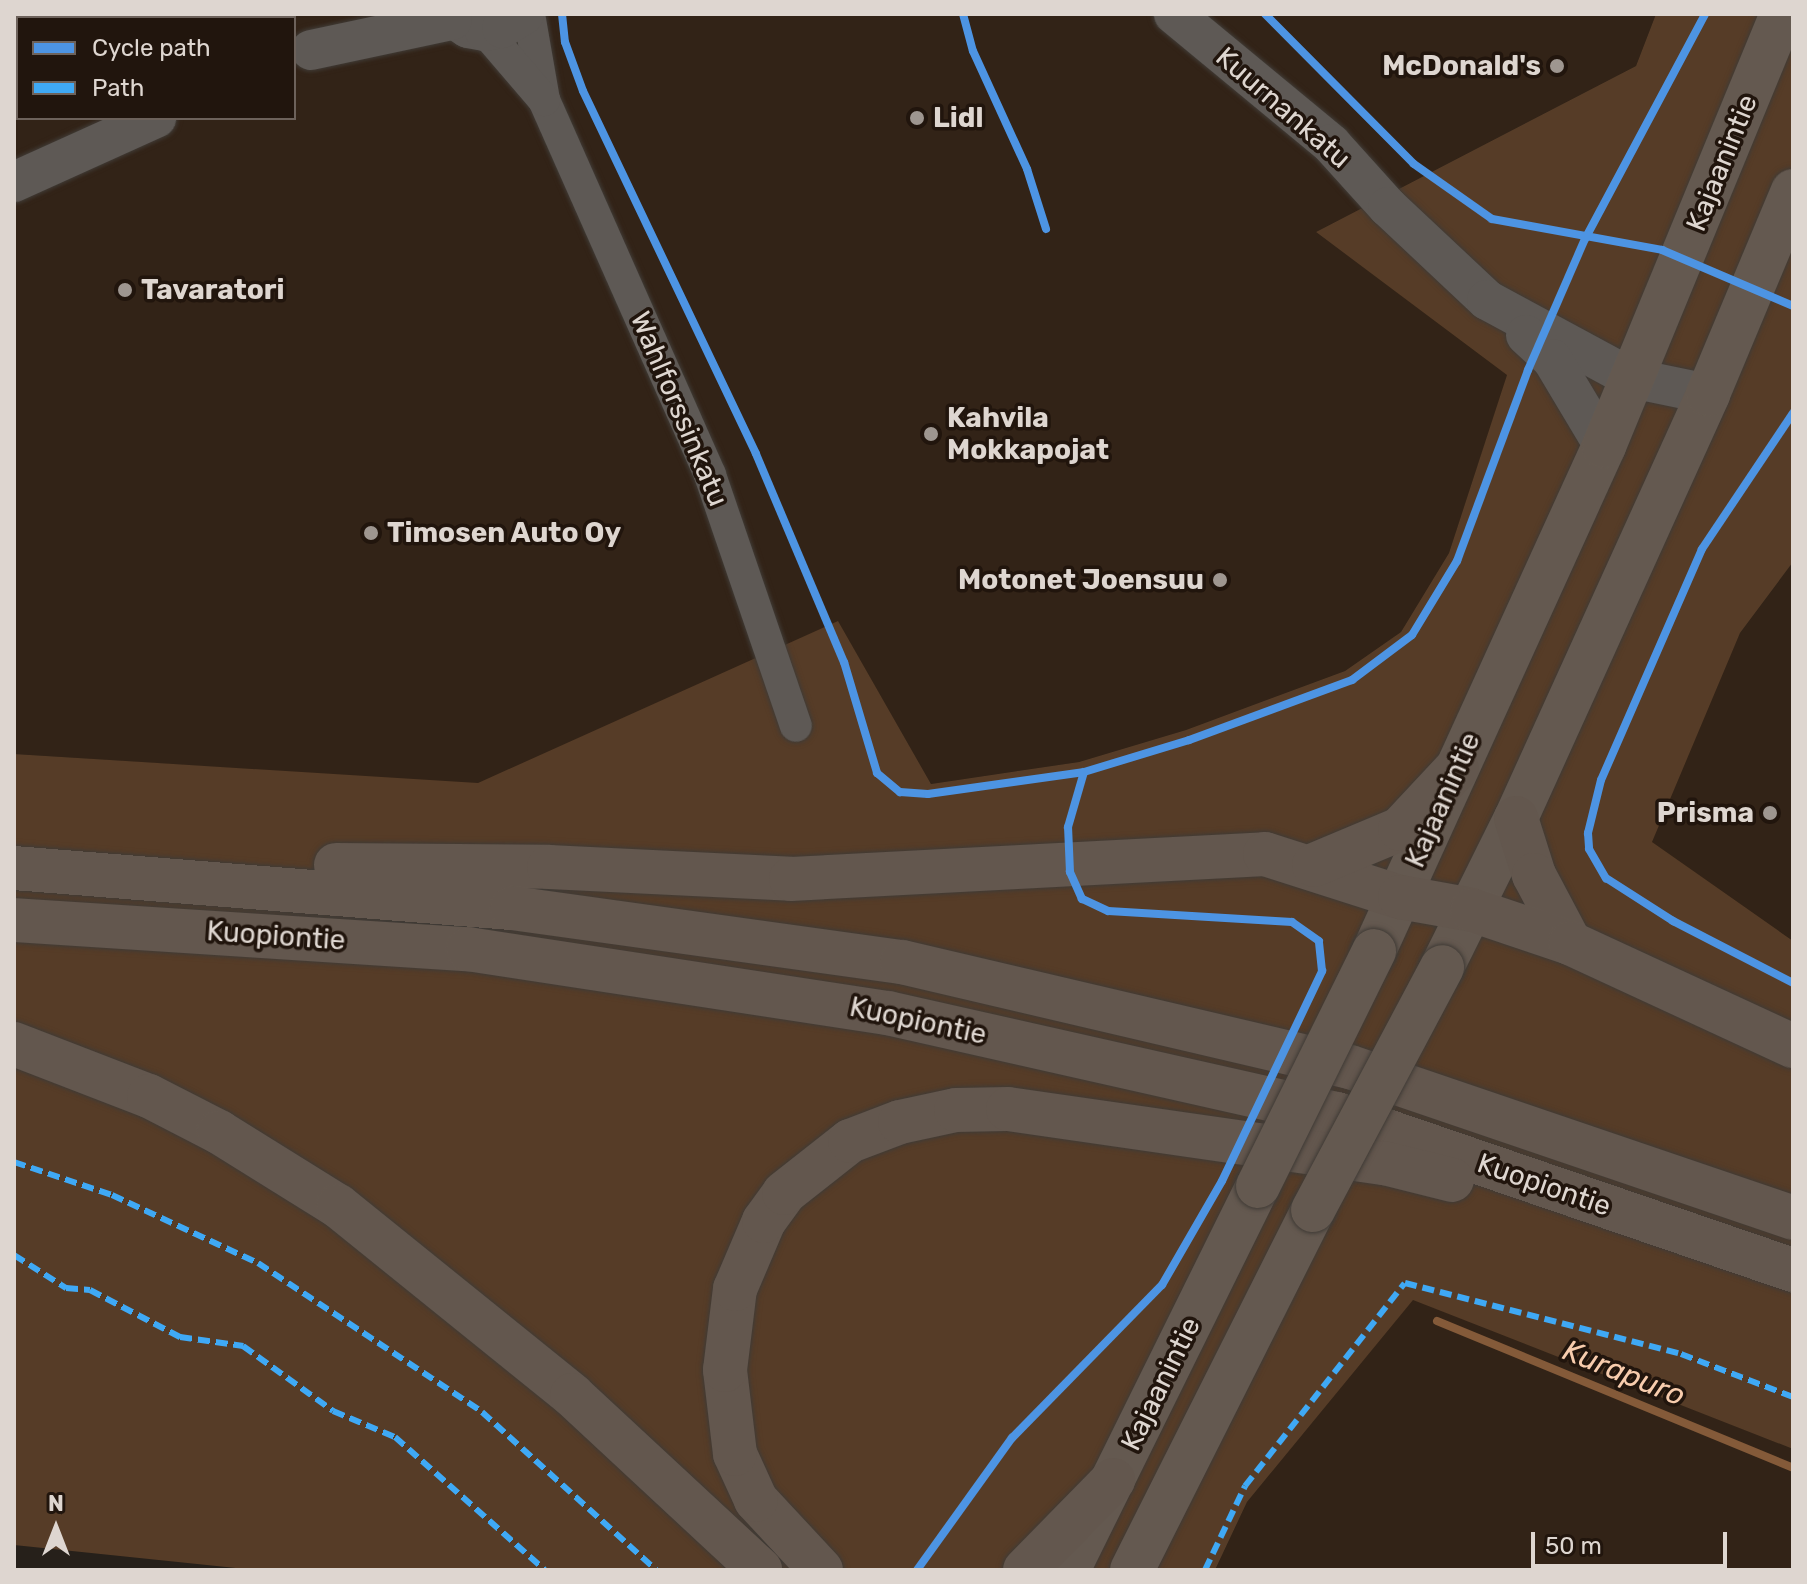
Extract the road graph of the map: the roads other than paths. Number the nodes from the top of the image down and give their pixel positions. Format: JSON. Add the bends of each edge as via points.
{"nodes":[{"id":1,"x":385,"y":14,"type":"edge"},
{"id":2,"x":527,"y":14,"type":"edge"},
{"id":3,"x":1174,"y":14,"type":"edge"},
{"id":4,"x":1782,"y":14,"type":"edge"},
{"id":5,"x":461,"y":21,"type":"edge"},
{"id":6,"x":303,"y":54,"type":"edge"},
{"id":7,"x":544,"y":100,"type":"junction"},
{"id":8,"x":152,"y":120,"type":"edge"},
{"id":9,"x":14,"y":182,"type":"edge"},
{"id":10,"x":1793,"y":191,"type":"edge"},
{"id":11,"x":1423,"y":239,"type":"junction"},
{"id":12,"x":1487,"y":300,"type":"junction"},
{"id":13,"x":1637,"y":367,"type":"junction"},
{"id":14,"x":1708,"y":394,"type":"junction"},
{"id":15,"x":1604,"y":446,"type":"junction"},
{"id":16,"x":796,"y":726,"type":"dead end"},
{"id":17,"x":1457,"y":768,"type":"junction"},
{"id":18,"x":1516,"y":818,"type":"junction"},
{"id":19,"x":14,"y":865,"type":"edge"},
{"id":20,"x":1314,"y":865,"type":"junction"},
{"id":21,"x":1400,"y":897,"type":"junction"},
{"id":22,"x":1472,"y":910,"type":"junction"},
{"id":23,"x":14,"y":920,"type":"edge"},
{"id":24,"x":1570,"y":943,"type":"junction"},
{"id":25,"x":14,"y":1044,"type":"edge"},
{"id":26,"x":1793,"y":1046,"type":"edge"},
{"id":27,"x":1793,"y":1218,"type":"edge"},
{"id":28,"x":1722,"y":1246,"type":"junction"},
{"id":29,"x":1793,"y":1270,"type":"edge"},
{"id":30,"x":1113,"y":1480,"type":"junction"},
{"id":31,"x":760,"y":1570,"type":"edge"},
{"id":32,"x":821,"y":1570,"type":"edge"},
{"id":33,"x":1025,"y":1570,"type":"edge"},
{"id":34,"x":1068,"y":1570,"type":"edge"},
{"id":35,"x":1132,"y":1570,"type":"edge"}],
"edges":[{"from":1,"to":6,"type":"street"},
{"from":2,"to":5,"type":"street","via":[[502,28]]},
{"from":2,"to":7,"type":"street","name":"Wahlforssinkatu"},
{"from":3,"to":11,"type":"street","name":"Kuurnankatu","via":[[1331,144]]},
{"from":4,"to":13,"type":"highway","name":"Kajaanintie"},
{"from":5,"to":6,"type":"street"},
{"from":5,"to":7,"type":"street","name":"Wahlforssinkatu"},
{"from":7,"to":16,"type":"street","name":"Wahlforssinkatu","via":[[710,475]]},
{"from":8,"to":9,"type":"street"},
{"from":10,"to":14,"type":"highway","name":"Kajaanintie"},
{"from":11,"to":12,"type":"street","name":"Kuurnankatu"},
{"from":11,"to":13,"type":"street","name":"Kuurnankatu"},
{"from":12,"to":13,"type":"street","name":"Kuurnankatu"},
{"from":12,"to":15,"type":"street","via":[[1552,359]]},
{"from":13,"to":14,"type":"street","name":"Kuurnankatu"},
{"from":13,"to":15,"type":"highway","name":"Kajaanintie"},
{"from":14,"to":18,"type":"highway","name":"Kajaanintie"},
{"from":15,"to":17,"type":"highway","name":"Kajaanintie"},
{"from":17,"to":20,"type":"highway","via":[[1400,829]]},
{"from":17,"to":21,"type":"highway","name":"Kajaanintie"},
{"from":18,"to":22,"type":"highway","name":"Kajaanintie"},
{"from":18,"to":24,"type":"highway","via":[[1534,875]]},
{"from":19,"to":20,"type":"highway","via":[[549,867],[791,879],[1176,854],[1265,854]]},
{"from":19,"to":27,"type":"highway","name":"Kuopiontie","via":[[512,908],[902,962],[1350,1067]]},
{"from":20,"to":21,"type":"highway"},
{"from":21,"to":22,"type":"highway"},
{"from":21,"to":30,"type":"highway","name":"Kajaanintie","bridge":true},
{"from":22,"to":24,"type":"highway"},
{"from":22,"to":35,"type":"highway","name":"Kajaanintie","bridge":true},
{"from":23,"to":28,"type":"highway","name":"Kuopiontie","via":[[468,949],[888,1013],[1337,1114]]},
{"from":24,"to":26,"type":"highway"},
{"from":25,"to":31,"type":"highway","via":[[149,1096],[219,1132],[338,1206],[572,1395]]},
{"from":28,"to":29,"type":"highway","name":"Kuopiontie"},
{"from":28,"to":32,"type":"highway","via":[[1384,1163],[1008,1109],[956,1110],[900,1122],[850,1141],[784,1193],[764,1221],[735,1289],[725,1370],[735,1454],[764,1511]]},
{"from":30,"to":33,"type":"highway"},
{"from":30,"to":34,"type":"highway","name":"Kajaanintie"}]}
